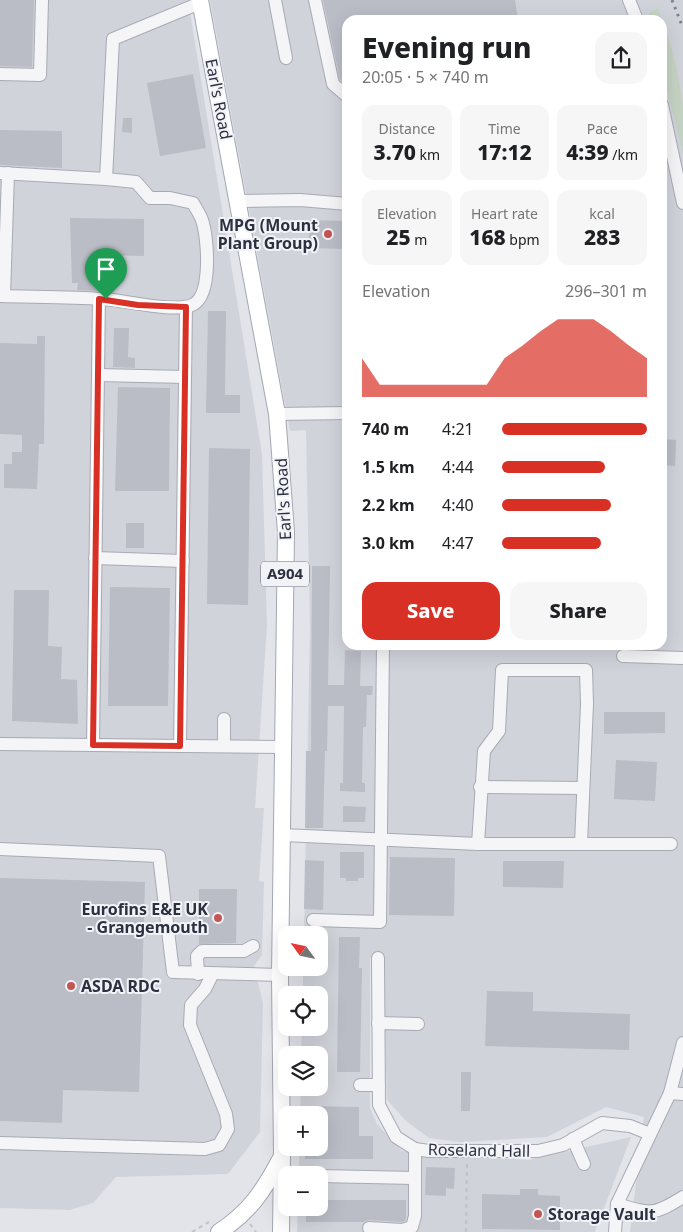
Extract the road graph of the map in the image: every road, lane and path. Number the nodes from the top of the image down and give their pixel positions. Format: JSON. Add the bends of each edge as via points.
{"nodes":[{"id":1,"x":42,"y":0,"type":"edge"},
{"id":2,"x":275,"y":0,"type":"edge"},
{"id":3,"x":315,"y":0,"type":"edge"},
{"id":4,"x":628,"y":0,"type":"edge"},
{"id":5,"x":200,"y":1,"type":"edge"},
{"id":6,"x":635,"y":15,"type":"edge"},
{"id":7,"x":286,"y":58,"type":"dead end"},
{"id":8,"x":0,"y":74,"type":"edge"},
{"id":9,"x":342,"y":92,"type":"edge"},
{"id":10,"x":667,"y":129,"type":"edge"},
{"id":11,"x":4,"y":173,"type":"edge"},
{"id":12,"x":106,"y":178,"type":"junction"},
{"id":13,"x":238,"y":201,"type":"junction"},
{"id":14,"x":342,"y":204,"type":"edge"},
{"id":15,"x":683,"y":204,"type":"edge"},
{"id":16,"x":2,"y":296,"type":"edge"},
{"id":17,"x":99,"y":299,"type":"junction"},
{"id":18,"x":186,"y":307,"type":"junction"},
{"id":19,"x":98,"y":375,"type":"junction"},
{"id":20,"x":185,"y":377,"type":"junction"},
{"id":21,"x":342,"y":413,"type":"edge"},
{"id":22,"x":278,"y":414,"type":"junction"},
{"id":23,"x":95,"y":558,"type":"junction"},
{"id":24,"x":183,"y":561,"type":"junction"},
{"id":25,"x":383,"y":650,"type":"edge"},
{"id":26,"x":623,"y":656,"type":"dead end"},
{"id":27,"x":683,"y":658,"type":"edge"},
{"id":28,"x":224,"y":719,"type":"dead end"},
{"id":29,"x":0,"y":744,"type":"edge"},
{"id":30,"x":93,"y":745,"type":"junction"},
{"id":31,"x":180,"y":746,"type":"junction"},
{"id":32,"x":224,"y":746,"type":"junction"},
{"id":33,"x":282,"y":746,"type":"junction"},
{"id":34,"x":480,"y":786,"type":"junction"},
{"id":35,"x":584,"y":788,"type":"junction"},
{"id":36,"x":283,"y":835,"type":"junction"},
{"id":37,"x":380,"y":840,"type":"junction"},
{"id":38,"x":478,"y":844,"type":"junction"},
{"id":39,"x":581,"y":844,"type":"junction"},
{"id":40,"x":671,"y":844,"type":"dead end"},
{"id":41,"x":0,"y":849,"type":"edge"},
{"id":42,"x":313,"y":920,"type":"dead end"},
{"id":43,"x":281,"y":926,"type":"edge"},
{"id":44,"x":252,"y":946,"type":"dead end"},
{"id":45,"x":378,"y":958,"type":"dead end"},
{"id":46,"x":198,"y":974,"type":"junction"},
{"id":47,"x":212,"y":975,"type":"junction"},
{"id":48,"x":278,"y":975,"type":"edge"},
{"id":49,"x":280,"y":976,"type":"edge"},
{"id":50,"x":378,"y":1023,"type":"junction"},
{"id":51,"x":418,"y":1024,"type":"dead end"},
{"id":52,"x":683,"y":1043,"type":"edge"},
{"id":53,"x":360,"y":1085,"type":"dead end"},
{"id":54,"x":378,"y":1085,"type":"junction"},
{"id":55,"x":676,"y":1093,"type":"edge"},
{"id":56,"x":281,"y":1106,"type":"edge"},
{"id":57,"x":650,"y":1134,"type":"junction"},
{"id":58,"x":573,"y":1139,"type":"junction"},
{"id":59,"x":0,"y":1143,"type":"edge"},
{"id":60,"x":415,"y":1148,"type":"junction"},
{"id":61,"x":467,"y":1151,"type":"junction"},
{"id":62,"x":281,"y":1156,"type":"edge"},
{"id":63,"x":282,"y":1156,"type":"edge"},
{"id":64,"x":584,"y":1164,"type":"dead end"},
{"id":65,"x":328,"y":1176,"type":"edge"},
{"id":66,"x":415,"y":1178,"type":"junction"},
{"id":67,"x":683,"y":1197,"type":"edge"},
{"id":68,"x":617,"y":1204,"type":"junction"},
{"id":69,"x":370,"y":1228,"type":"dead end"},
{"id":70,"x":219,"y":1232,"type":"edge"},
{"id":71,"x":281,"y":1232,"type":"edge"},
{"id":72,"x":466,"y":1232,"type":"edge"},
{"id":73,"x":615,"y":1232,"type":"edge"}],
"edges":[{"from":1,"to":8,"type":"street","via":[[40,75]]},
{"from":2,"to":7,"type":"street"},
{"from":3,"to":9,"type":"street","via":[[333,84]]},
{"from":4,"to":6,"type":"street"},
{"from":5,"to":12,"type":"street","via":[[113,39]]},
{"from":5,"to":13,"type":"main road","name":"Earl's Road","number":"A904"},
{"from":10,"to":15,"type":"street"},
{"from":11,"to":12,"type":"street"},
{"from":11,"to":16,"type":"street"},
{"from":12,"to":18,"type":"street","via":[[136,182],[150,198],[170,198],[193,204],[202,218],[207,242],[202,292],[195,303]]},
{"from":13,"to":14,"type":"street"},
{"from":13,"to":22,"type":"main road","name":"Earl's Road","number":"A904"},
{"from":16,"to":17,"type":"street"},
{"from":17,"to":18,"type":"street"},
{"from":17,"to":19,"type":"street"},
{"from":18,"to":20,"type":"street"},
{"from":19,"to":20,"type":"street"},
{"from":19,"to":23,"type":"street"},
{"from":20,"to":24,"type":"street"},
{"from":21,"to":22,"type":"street"},
{"from":22,"to":33,"type":"main road","name":"Earl's Road","number":"A904","via":[[286,532]]},
{"from":23,"to":24,"type":"street"},
{"from":23,"to":30,"type":"street"},
{"from":24,"to":31,"type":"street"},
{"from":25,"to":37,"type":"street"},
{"from":26,"to":27,"type":"street"},
{"from":28,"to":32,"type":"street"},
{"from":29,"to":30,"type":"street"},
{"from":30,"to":31,"type":"street"},
{"from":31,"to":32,"type":"street"},
{"from":32,"to":33,"type":"street"},
{"from":33,"to":36,"type":"main road","name":"Earl's Road","number":"A904"},
{"from":34,"to":35,"type":"street"},
{"from":34,"to":35,"type":"street","via":[[484,751],[499,731],[502,670],[586,670]]},
{"from":34,"to":38,"type":"street"},
{"from":35,"to":39,"type":"street"},
{"from":36,"to":37,"type":"street"},
{"from":36,"to":43,"type":"main road","name":"Earl's Road","number":"A904"},
{"from":37,"to":38,"type":"street"},
{"from":37,"to":42,"type":"street","via":[[380,922]]},
{"from":38,"to":39,"type":"street"},
{"from":39,"to":40,"type":"street"},
{"from":41,"to":46,"type":"street","via":[[159,856],[174,972]]},
{"from":44,"to":46,"type":"street","via":[[244,951],[202,951],[196,960]]},
{"from":45,"to":50,"type":"street","name":"Roseland Hall"},
{"from":46,"to":47,"type":"street"},
{"from":47,"to":48,"type":"street"},
{"from":47,"to":59,"type":"street","via":[[191,1005],[190,1025],[226,1114],[228,1129],[219,1145],[195,1149]]},
{"from":49,"to":56,"type":"main road","name":"Earl's Road","number":"A904"},
{"from":50,"to":51,"type":"street"},
{"from":50,"to":54,"type":"street","name":"Roseland Hall"},
{"from":52,"to":55,"type":"street","via":[[674,1073]]},
{"from":53,"to":54,"type":"street"},
{"from":54,"to":60,"type":"street","name":"Roseland Hall","via":[[379,1105],[396,1137]]},
{"from":55,"to":57,"type":"street"},
{"from":57,"to":58,"type":"street","name":"Roseland Hall","via":[[630,1126],[602,1123]]},
{"from":57,"to":68,"type":"street"},
{"from":58,"to":61,"type":"street","name":"Roseland Hall","via":[[538,1151]]},
{"from":58,"to":64,"type":"street"},
{"from":60,"to":61,"type":"street","name":"Roseland Hall"},
{"from":60,"to":66,"type":"street"},
{"from":61,"to":72,"type":"path"},
{"from":62,"to":70,"type":"main road","via":[[255,1201],[237,1220]]},
{"from":63,"to":71,"type":"main road","name":"Earl's Road"},
{"from":65,"to":66,"type":"street"},
{"from":66,"to":69,"type":"street","via":[[412,1227],[402,1230]]},
{"from":67,"to":68,"type":"street","via":[[652,1213]]},
{"from":68,"to":73,"type":"street"}]}
